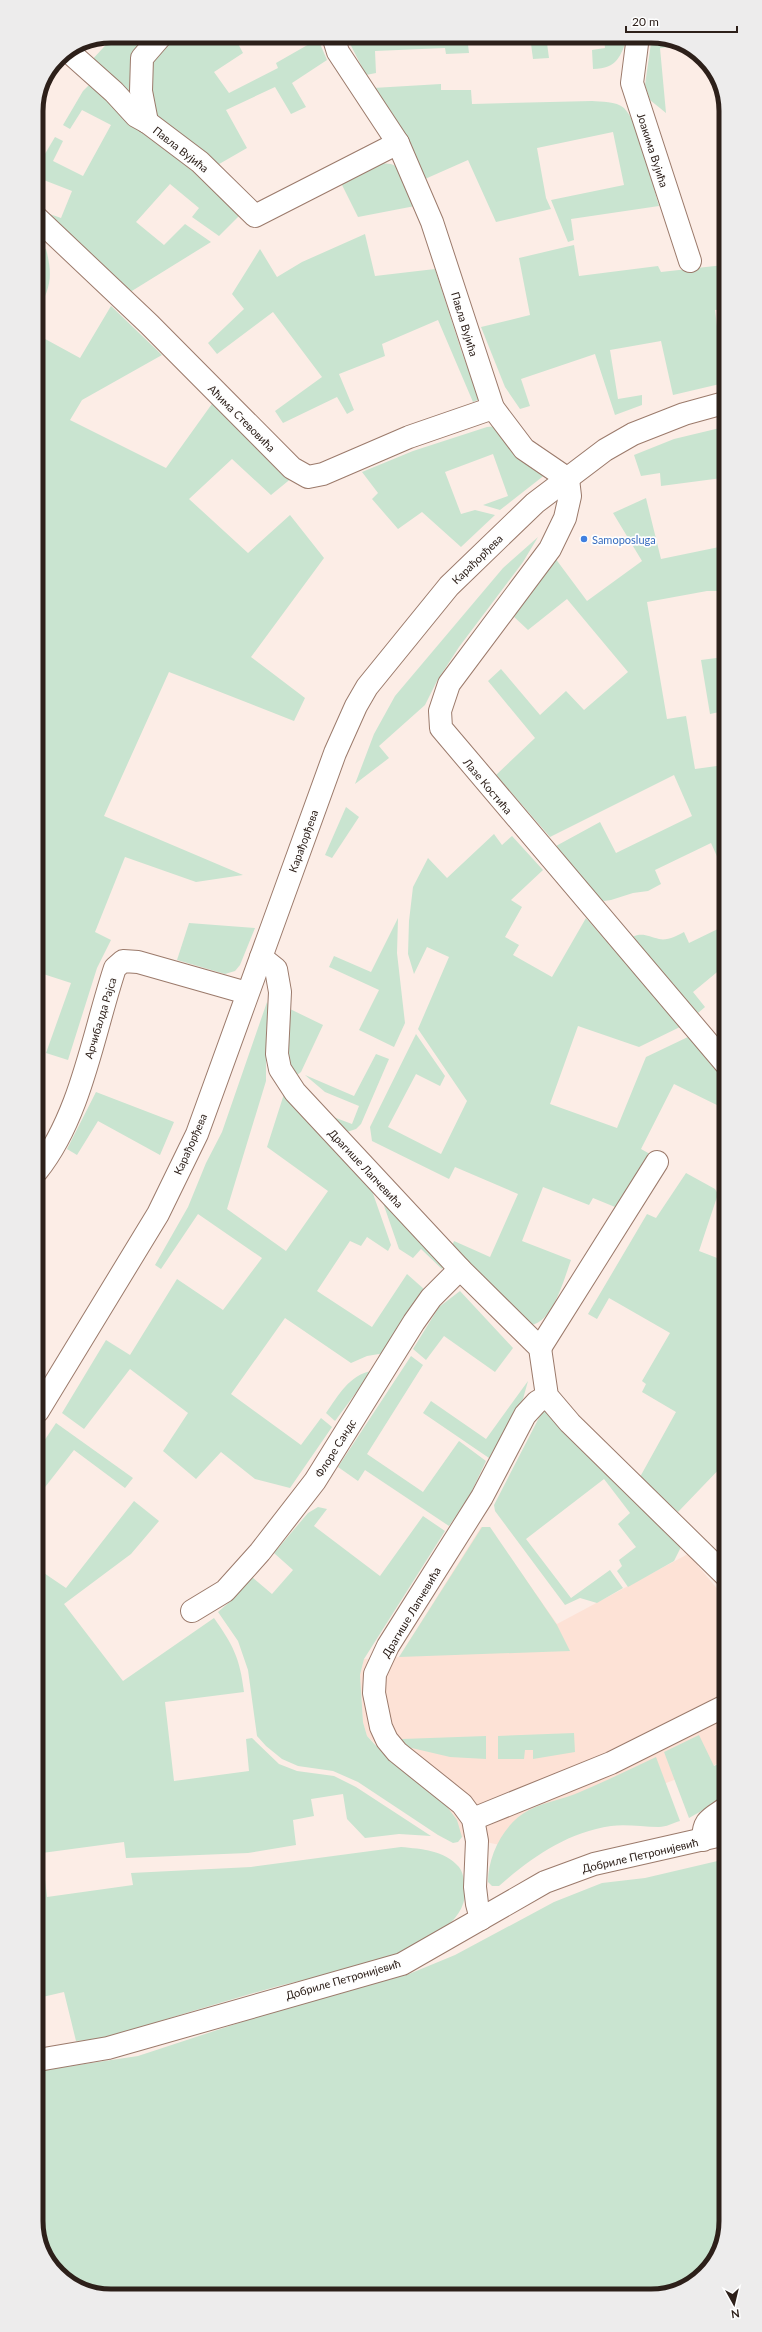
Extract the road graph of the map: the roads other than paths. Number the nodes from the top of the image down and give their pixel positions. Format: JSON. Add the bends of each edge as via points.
{"nodes":[{"id":1,"x":155,"y":43,"type":"edge"},
{"id":2,"x":335,"y":43,"type":"edge"},
{"id":3,"x":637,"y":43,"type":"edge"},
{"id":4,"x":72,"y":55,"type":"edge"},
{"id":5,"x":147,"y":122,"type":"junction"},
{"id":6,"x":398,"y":143,"type":"junction"},
{"id":7,"x":43,"y":224,"type":"edge"},
{"id":8,"x":690,"y":262,"type":"dead end"},
{"id":9,"x":719,"y":404,"type":"edge"},
{"id":10,"x":493,"y":408,"type":"junction"},
{"id":11,"x":568,"y":479,"type":"junction"},
{"id":12,"x":261,"y":957,"type":"junction"},
{"id":13,"x":247,"y":993,"type":"junction"},
{"id":14,"x":719,"y":1056,"type":"edge"},
{"id":15,"x":43,"y":1161,"type":"edge"},
{"id":16,"x":657,"y":1162,"type":"dead end"},
{"id":17,"x":460,"y":1269,"type":"junction"},
{"id":18,"x":540,"y":1348,"type":"junction"},
{"id":19,"x":547,"y":1396,"type":"junction"},
{"id":20,"x":43,"y":1404,"type":"edge"},
{"id":21,"x":719,"y":1569,"type":"edge"},
{"id":22,"x":192,"y":1611,"type":"dead end"},
{"id":23,"x":719,"y":1709,"type":"edge"},
{"id":24,"x":719,"y":1813,"type":"edge"},
{"id":25,"x":473,"y":1819,"type":"junction"},
{"id":26,"x":719,"y":1836,"type":"edge"},
{"id":27,"x":704,"y":1840,"type":"junction"},
{"id":28,"x":481,"y":1919,"type":"junction"},
{"id":29,"x":43,"y":2059,"type":"edge"}],
"edges":[{"from":1,"to":5,"type":"street","name":"Павла Вујића","via":[[142,58],[141,91]]},
{"from":2,"to":6,"type":"street","name":"Павла Вујића","via":[[338,52]]},
{"from":3,"to":8,"type":"street","name":"Јоакима Вујића","via":[[632,83]]},
{"from":4,"to":5,"type":"street","name":"Павла Вујића","via":[[114,92],[136,116]]},
{"from":5,"to":6,"type":"street","name":"Павла Вујића","via":[[200,162],[255,216]]},
{"from":6,"to":10,"type":"street","name":"Павла Вујића","via":[[432,222]]},
{"from":7,"to":10,"type":"street","name":"Аћима Стевовића","via":[[292,468],[308,477],[324,474],[409,437]]},
{"from":9,"to":11,"type":"street","name":"Карађорђева","via":[[684,414],[633,434],[606,450]]},
{"from":10,"to":11,"type":"street","name":"Павла Вујића","via":[[524,449]]},
{"from":11,"to":12,"type":"street","name":"Карађорђева","via":[[534,503],[449,586],[367,687],[335,753]]},
{"from":11,"to":14,"type":"street","name":"Лазе Костића","via":[[570,496],[565,518],[550,549],[449,684],[440,710],[441,728]]},
{"from":12,"to":13,"type":"street","name":"Карађорђева"},
{"from":12,"to":17,"type":"street","name":"Драгише Лапчевића","via":[[276,969],[280,992],[277,1054],[280,1070],[291,1087]]},
{"from":13,"to":15,"type":"street","name":"Арчибалда Рајса","via":[[138,962],[124,961],[115,968],[68,1118]]},
{"from":13,"to":20,"type":"street","name":"Карађорђева","via":[[197,1134],[158,1214]]},
{"from":16,"to":18,"type":"street"},
{"from":17,"to":18,"type":"street","name":"Драгише Лапчевића"},
{"from":17,"to":22,"type":"street","name":"Флоре Сандс","via":[[418,1316],[315,1481],[260,1552],[225,1591]]},
{"from":18,"to":19,"type":"street"},
{"from":19,"to":21,"type":"street","via":[[570,1423]]},
{"from":19,"to":25,"type":"street","name":"Драгише Лапчевића","via":[[525,1415],[482,1497],[388,1646],[375,1674],[374,1693],[381,1727],[387,1740],[397,1752],[462,1804]]},
{"from":23,"to":25,"type":"street","via":[[611,1763]]},
{"from":24,"to":27,"type":"street","via":[[706,1822]]},
{"from":25,"to":28,"type":"street","name":"Драгише Лапчевића","via":[[477,1841],[475,1887]]},
{"from":26,"to":27,"type":"street","name":"Добриле Петронијевић"},
{"from":27,"to":28,"type":"street","name":"Добриле Петронијевић","via":[[594,1864],[545,1882]]},
{"from":28,"to":29,"type":"street","name":"Добриле Петронијевић","via":[[402,1964],[108,2048]]}]}
